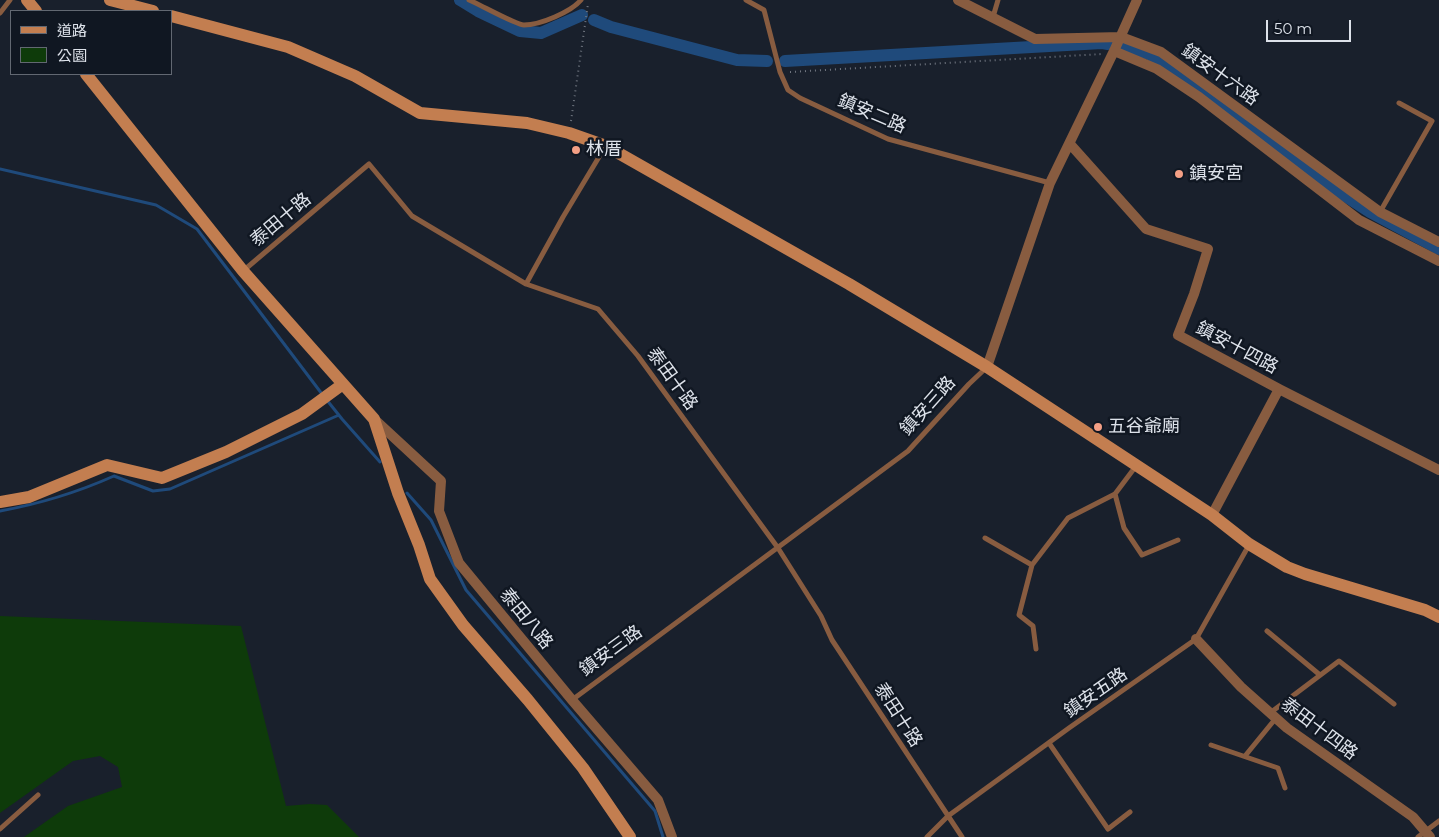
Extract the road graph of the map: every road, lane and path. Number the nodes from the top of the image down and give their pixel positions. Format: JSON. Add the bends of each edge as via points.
{"nodes":[{"id":1,"x":10,"y":0,"type":"edge"},
{"id":2,"x":27,"y":0,"type":"edge"},
{"id":3,"x":110,"y":0,"type":"edge"},
{"id":4,"x":469,"y":0,"type":"edge"},
{"id":5,"x":581,"y":0,"type":"edge"},
{"id":6,"x":588,"y":0,"type":"edge"},
{"id":7,"x":746,"y":0,"type":"edge"},
{"id":8,"x":958,"y":0,"type":"edge"},
{"id":9,"x":998,"y":0,"type":"edge"},
{"id":10,"x":1137,"y":0,"type":"edge"},
{"id":11,"x":35,"y":10,"type":"edge"},
{"id":12,"x":149,"y":10,"type":"edge"},
{"id":13,"x":0,"y":13,"type":"edge"},
{"id":14,"x":172,"y":16,"type":"edge"},
{"id":15,"x":993,"y":17,"type":"junction"},
{"id":16,"x":1121,"y":38,"type":"junction"},
{"id":17,"x":1114,"y":52,"type":"junction"},
{"id":18,"x":780,"y":72,"type":"junction"},
{"id":19,"x":87,"y":75,"type":"edge"},
{"id":20,"x":1399,"y":103,"type":"dead end"},
{"id":21,"x":569,"y":133,"type":"junction"},
{"id":22,"x":1070,"y":144,"type":"junction"},
{"id":23,"x":606,"y":146,"type":"junction"},
{"id":24,"x":1050,"y":182,"type":"junction"},
{"id":25,"x":1380,"y":212,"type":"junction"},
{"id":26,"x":1439,"y":242,"type":"edge"},
{"id":27,"x":1439,"y":261,"type":"edge"},
{"id":28,"x":243,"y":271,"type":"junction"},
{"id":29,"x":526,"y":284,"type":"junction"},
{"id":30,"x":987,"y":367,"type":"junction"},
{"id":31,"x":343,"y":384,"type":"junction"},
{"id":32,"x":1279,"y":389,"type":"junction"},
{"id":33,"x":374,"y":419,"type":"junction"},
{"id":34,"x":1137,"y":465,"type":"junction"},
{"id":35,"x":1439,"y":470,"type":"edge"},
{"id":36,"x":1114,"y":494,"type":"junction"},
{"id":37,"x":0,"y":502,"type":"edge"},
{"id":38,"x":1212,"y":515,"type":"junction"},
{"id":39,"x":985,"y":538,"type":"dead end"},
{"id":40,"x":1178,"y":540,"type":"dead end"},
{"id":41,"x":1249,"y":544,"type":"junction"},
{"id":42,"x":778,"y":548,"type":"junction"},
{"id":43,"x":1032,"y":565,"type":"junction"},
{"id":44,"x":1439,"y":617,"type":"edge"},
{"id":45,"x":1267,"y":631,"type":"dead end"},
{"id":46,"x":1196,"y":639,"type":"junction"},
{"id":47,"x":1036,"y":649,"type":"dead end"},
{"id":48,"x":1320,"y":675,"type":"junction"},
{"id":49,"x":572,"y":700,"type":"junction"},
{"id":50,"x":1394,"y":704,"type":"dead end"},
{"id":51,"x":1273,"y":716,"type":"junction"},
{"id":52,"x":1049,"y":743,"type":"junction"},
{"id":53,"x":1211,"y":745,"type":"dead end"},
{"id":54,"x":1246,"y":756,"type":"junction"},
{"id":55,"x":1285,"y":788,"type":"dead end"},
{"id":56,"x":38,"y":795,"type":"dead end"},
{"id":57,"x":1130,"y":812,"type":"dead end"},
{"id":58,"x":948,"y":816,"type":"junction"},
{"id":59,"x":1439,"y":821,"type":"edge"},
{"id":60,"x":0,"y":829,"type":"edge"},
{"id":61,"x":1425,"y":835,"type":"edge"},
{"id":62,"x":630,"y":837,"type":"edge"},
{"id":63,"x":672,"y":837,"type":"edge"},
{"id":64,"x":927,"y":837,"type":"edge"},
{"id":65,"x":962,"y":837,"type":"edge"}],
"edges":[{"from":1,"to":13,"type":"lane"},
{"from":2,"to":11,"type":"street"},
{"from":3,"to":12,"type":"street"},
{"from":4,"to":5,"type":"lane","via":[[522,25],[550,20]]},
{"from":6,"to":21,"type":"path"},
{"from":7,"to":18,"type":"lane","name":"鎮安二路","via":[[764,10]]},
{"from":8,"to":15,"type":"street","name":"鎮安十六路"},
{"from":9,"to":15,"type":"lane"},
{"from":10,"to":16,"type":"street","name":"鎮安三路"},
{"from":14,"to":21,"type":"street","via":[[288,47],[355,76],[420,113],[527,123]]},
{"from":15,"to":16,"type":"street","name":"鎮安十六路","via":[[1035,38]]},
{"from":16,"to":17,"type":"street","name":"鎮安三路"},
{"from":16,"to":25,"type":"street","name":"鎮安十六路","via":[[1161,52]]},
{"from":17,"to":18,"type":"path"},
{"from":17,"to":22,"type":"street","name":"鎮安三路"},
{"from":17,"to":27,"type":"street","via":[[1157,69],[1199,97],[1359,220]]},
{"from":18,"to":24,"type":"lane","name":"鎮安二路","via":[[788,90],[800,98],[888,139]]},
{"from":19,"to":28,"type":"street"},
{"from":20,"to":25,"type":"lane","via":[[1432,121]]},
{"from":21,"to":23,"type":"street"},
{"from":22,"to":24,"type":"street","name":"鎮安三路"},
{"from":22,"to":32,"type":"street","name":"鎮安十四路","via":[[1146,229],[1208,249],[1178,335]]},
{"from":23,"to":29,"type":"lane"},
{"from":23,"to":30,"type":"street","via":[[849,284]]},
{"from":24,"to":30,"type":"street","name":"鎮安三路"},
{"from":25,"to":26,"type":"street","name":"鎮安十六路"},
{"from":28,"to":29,"type":"lane","name":"泰田十路","via":[[369,164],[412,216]]},
{"from":28,"to":31,"type":"street"},
{"from":29,"to":42,"type":"lane","name":"泰田十路","via":[[598,309],[638,356]]},
{"from":30,"to":34,"type":"street"},
{"from":30,"to":42,"type":"lane","name":"鎮安三路","via":[[908,451]]},
{"from":31,"to":33,"type":"street"},
{"from":31,"to":37,"type":"street","via":[[302,414],[226,452],[162,478],[107,465],[29,497]]},
{"from":32,"to":35,"type":"street","name":"鎮安十四路"},
{"from":32,"to":38,"type":"street","name":"鎮安十四路"},
{"from":33,"to":49,"type":"street","name":"泰田八路","via":[[441,480],[438,511],[459,563]]},
{"from":33,"to":62,"type":"street","via":[[430,579],[463,625],[583,768]]},
{"from":34,"to":36,"type":"lane"},
{"from":34,"to":38,"type":"street"},
{"from":36,"to":40,"type":"lane","via":[[1124,528],[1142,554]]},
{"from":36,"to":43,"type":"lane","via":[[1068,518]]},
{"from":38,"to":41,"type":"street"},
{"from":39,"to":43,"type":"lane"},
{"from":41,"to":44,"type":"street","via":[[1305,574]]},
{"from":41,"to":46,"type":"lane","name":"鎮安五路"},
{"from":42,"to":49,"type":"lane","name":"鎮安三路"},
{"from":42,"to":58,"type":"lane","name":"泰田十路","via":[[821,616],[832,640]]},
{"from":43,"to":47,"type":"lane","via":[[1020,615],[1033,626]]},
{"from":45,"to":48,"type":"lane"},
{"from":46,"to":51,"type":"street","name":"泰田十四路"},
{"from":46,"to":52,"type":"lane","name":"鎮安五路"},
{"from":48,"to":50,"type":"lane","via":[[1340,661]]},
{"from":48,"to":51,"type":"lane"},
{"from":49,"to":63,"type":"street","name":"泰田八路","via":[[658,800]]},
{"from":51,"to":54,"type":"lane"},
{"from":51,"to":61,"type":"street","name":"泰田十四路","via":[[1413,817]]},
{"from":52,"to":57,"type":"lane","via":[[1108,829]]},
{"from":52,"to":58,"type":"lane","name":"鎮安五路"},
{"from":53,"to":54,"type":"lane"},
{"from":54,"to":55,"type":"lane","via":[[1278,768]]},
{"from":56,"to":60,"type":"lane"},
{"from":58,"to":64,"type":"lane","name":"鎮安五路"},
{"from":58,"to":65,"type":"lane","name":"泰田十路"},
{"from":59,"to":61,"type":"lane"}]}
